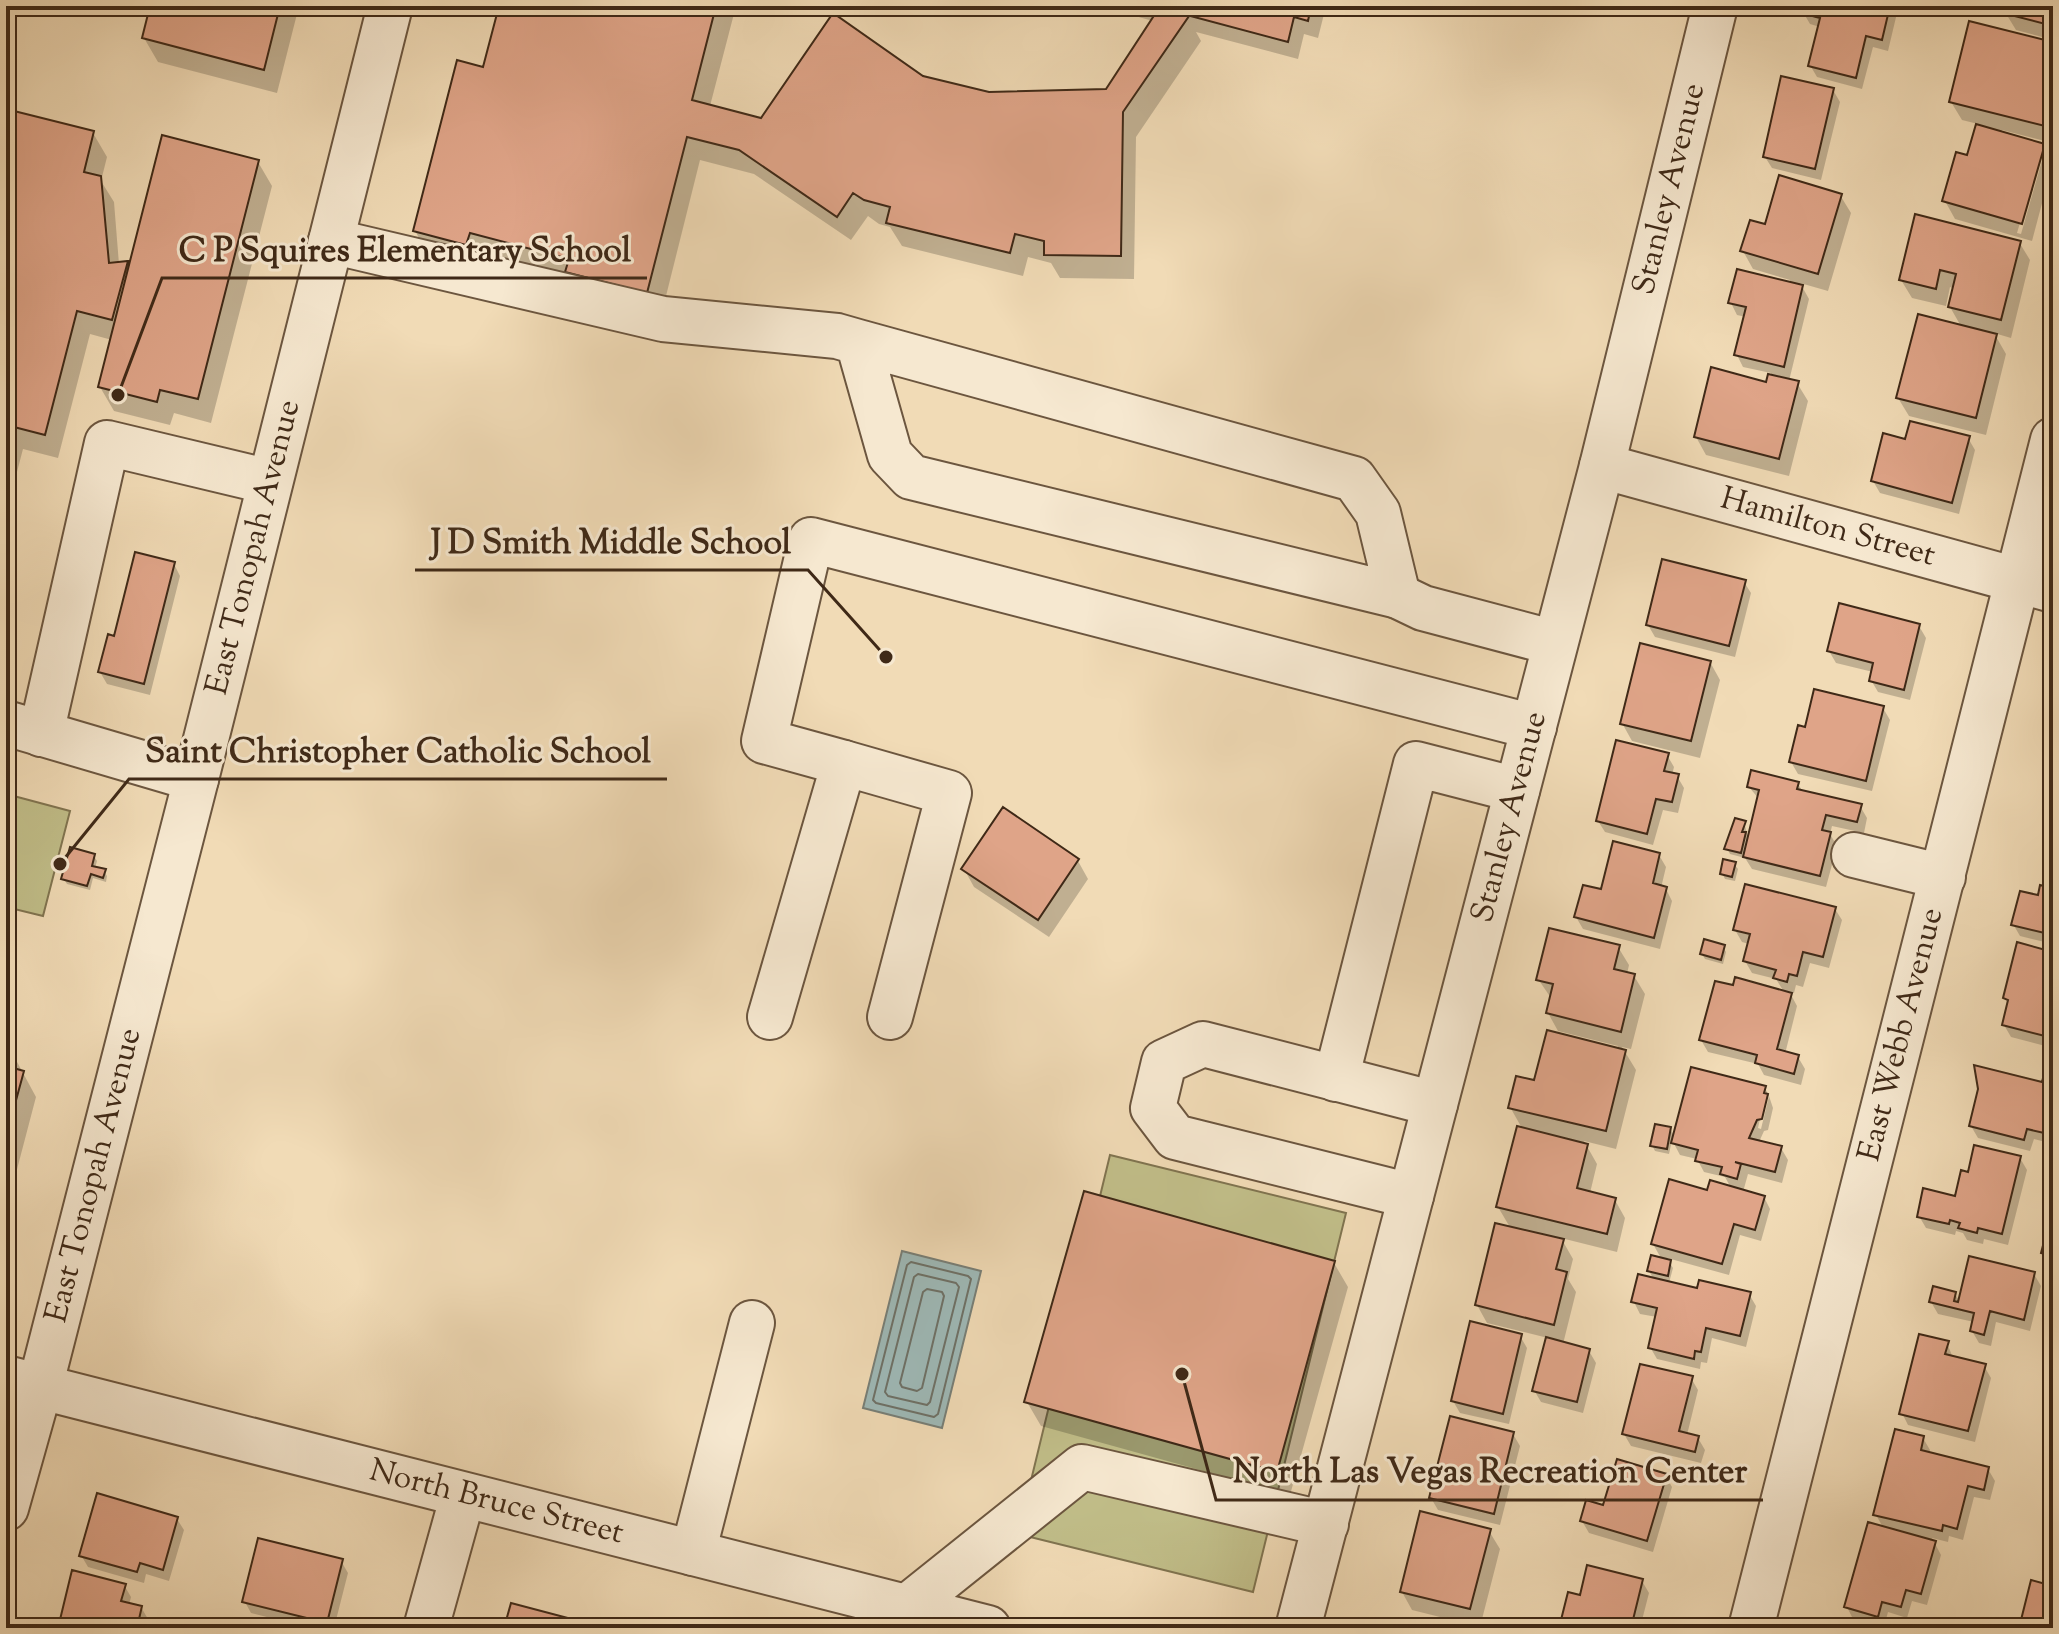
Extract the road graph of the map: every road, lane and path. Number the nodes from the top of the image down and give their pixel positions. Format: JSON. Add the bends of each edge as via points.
{"nodes":[{"id":1,"x":390,"y":6,"type":"edge"},
{"id":2,"x":1715,"y":6,"type":"edge"},
{"id":3,"x":331,"y":241,"type":"junction"},
{"id":4,"x":858,"y":342,"type":"junction"},
{"id":5,"x":2053,"y":440,"type":"edge"},
{"id":6,"x":1602,"y":466,"type":"junction"},
{"id":7,"x":270,"y":482,"type":"junction"},
{"id":8,"x":2036,"y":585,"type":"edge"},
{"id":9,"x":1398,"y":596,"type":"junction"},
{"id":10,"x":1555,"y":643,"type":"junction"},
{"id":11,"x":1534,"y":727,"type":"junction"},
{"id":12,"x":23,"y":728,"type":"edge"},
{"id":13,"x":844,"y":763,"type":"junction"},
{"id":14,"x":196,"y":779,"type":"junction"},
{"id":15,"x":1517,"y":790,"type":"junction"},
{"id":16,"x":1854,"y":855,"type":"dead end"},
{"id":17,"x":1943,"y":877,"type":"junction"},
{"id":18,"x":770,"y":1017,"type":"dead end"},
{"id":19,"x":890,"y":1017,"type":"dead end"},
{"id":20,"x":1336,"y":1079,"type":"junction"},
{"id":21,"x":1435,"y":1104,"type":"junction"},
{"id":22,"x":1411,"y":1196,"type":"junction"},
{"id":23,"x":752,"y":1323,"type":"dead end"},
{"id":24,"x":23,"y":1382,"type":"edge"},
{"id":25,"x":463,"y":1495,"type":"junction"},
{"id":26,"x":6,"y":1508,"type":"edge"},
{"id":27,"x":1326,"y":1524,"type":"junction"},
{"id":28,"x":693,"y":1553,"type":"junction"},
{"id":29,"x":886,"y":1612,"type":"edge"},
{"id":30,"x":426,"y":1628,"type":"edge"},
{"id":31,"x":988,"y":1628,"type":"edge"},
{"id":32,"x":1298,"y":1628,"type":"edge"},
{"id":33,"x":1751,"y":1628,"type":"edge"}],
"edges":[{"from":1,"to":3,"type":"street","name":"East Tonopah Avenue"},
{"from":2,"to":6,"type":"street","name":"Stanley Avenue"},
{"from":3,"to":4,"type":"street","via":[[663,319]]},
{"from":3,"to":7,"type":"street","name":"East Tonopah Avenue"},
{"from":4,"to":9,"type":"street","via":[[1354,479],[1378,513]]},
{"from":4,"to":9,"type":"street","via":[[890,455],[911,477]]},
{"from":5,"to":8,"type":"street","name":"East Webb Avenue"},
{"from":6,"to":8,"type":"street","name":"Hamilton Street"},
{"from":6,"to":10,"type":"street","name":"Stanley Avenue"},
{"from":7,"to":12,"type":"street","via":[[107,443]]},
{"from":7,"to":14,"type":"street","name":"East Tonopah Avenue"},
{"from":8,"to":17,"type":"street","name":"East Webb Avenue"},
{"from":9,"to":10,"type":"street","via":[[1423,608]]},
{"from":10,"to":11,"type":"street","name":"Stanley Avenue"},
{"from":11,"to":13,"type":"street","via":[[811,540],[764,741]]},
{"from":11,"to":15,"type":"street","name":"Stanley Avenue"},
{"from":12,"to":14,"type":"street"},
{"from":13,"to":18,"type":"street"},
{"from":13,"to":19,"type":"street","via":[[949,793]]},
{"from":14,"to":24,"type":"street","name":"East Tonopah Avenue"},
{"from":15,"to":20,"type":"street","via":[[1416,764]]},
{"from":15,"to":21,"type":"street","name":"Stanley Avenue"},
{"from":16,"to":17,"type":"street"},
{"from":17,"to":33,"type":"street","name":"East Webb Avenue"},
{"from":20,"to":21,"type":"street"},
{"from":20,"to":22,"type":"street","via":[[1203,1044],[1164,1062],[1153,1108],[1175,1137]]},
{"from":21,"to":22,"type":"street","name":"Stanley Avenue"},
{"from":22,"to":27,"type":"street","name":"Stanley Avenue"},
{"from":23,"to":28,"type":"street"},
{"from":24,"to":25,"type":"street","name":"North Bruce Street"},
{"from":24,"to":26,"type":"street","name":"East Tonopah Avenue"},
{"from":25,"to":28,"type":"street","name":"North Bruce Street"},
{"from":25,"to":30,"type":"street"},
{"from":27,"to":29,"type":"street","via":[[1082,1467]]},
{"from":27,"to":32,"type":"street","name":"Stanley Avenue"},
{"from":28,"to":29,"type":"street","name":"North Bruce Street"},
{"from":29,"to":31,"type":"street","name":"North Bruce Street"}]}
